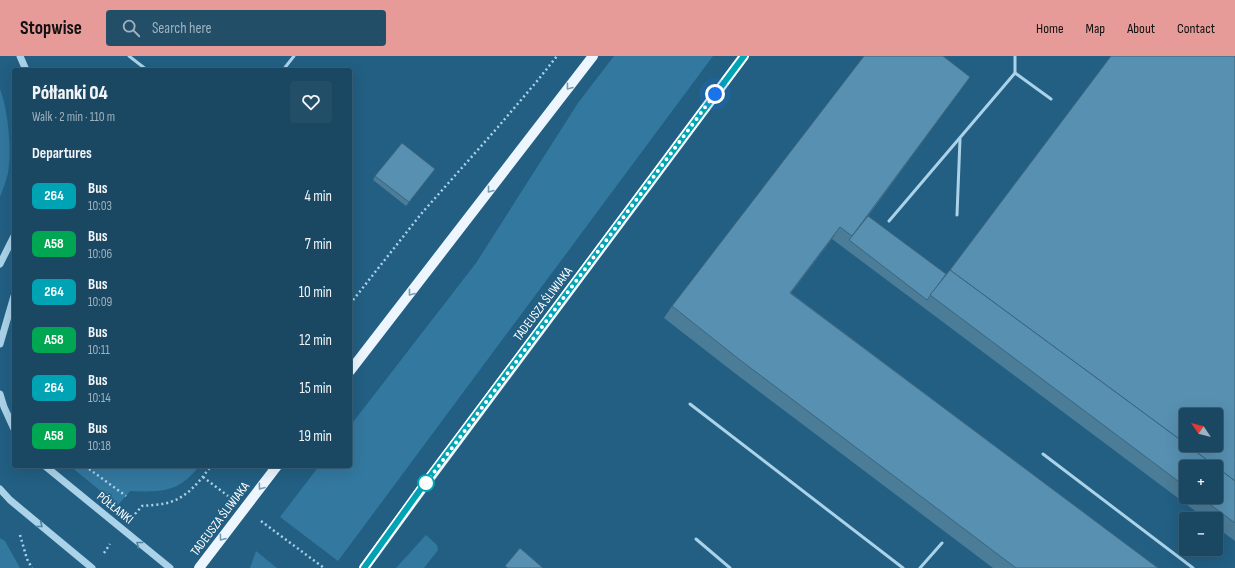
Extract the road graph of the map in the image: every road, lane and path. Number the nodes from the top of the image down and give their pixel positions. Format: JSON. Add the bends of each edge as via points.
{"nodes":[{"id":1,"x":20,"y":56,"type":"edge"},
{"id":2,"x":129,"y":56,"type":"edge"},
{"id":3,"x":294,"y":56,"type":"edge"},
{"id":4,"x":557,"y":56,"type":"edge"},
{"id":5,"x":593,"y":56,"type":"edge"},
{"id":6,"x":744,"y":56,"type":"edge"},
{"id":7,"x":1015,"y":56,"type":"edge"},
{"id":8,"x":25,"y":68,"type":"edge"},
{"id":9,"x":144,"y":68,"type":"edge"},
{"id":10,"x":285,"y":68,"type":"edge"},
{"id":11,"x":1015,"y":73,"type":"junction"},
{"id":12,"x":1051,"y":100,"type":"dead end"},
{"id":13,"x":960,"y":138,"type":"junction"},
{"id":14,"x":957,"y":215,"type":"dead end"},
{"id":15,"x":889,"y":221,"type":"dead end"},
{"id":16,"x":12,"y":240,"type":"edge"},
{"id":17,"x":0,"y":264,"type":"edge"},
{"id":18,"x":352,"y":301,"type":"edge"},
{"id":19,"x":12,"y":303,"type":"edge"},
{"id":20,"x":0,"y":344,"type":"edge"},
{"id":21,"x":352,"y":369,"type":"edge"},
{"id":22,"x":0,"y":394,"type":"edge"},
{"id":23,"x":690,"y":404,"type":"dead end"},
{"id":24,"x":12,"y":425,"type":"edge"},
{"id":25,"x":1043,"y":454,"type":"dead end"},
{"id":26,"x":47,"y":468,"type":"edge"},
{"id":27,"x":88,"y":468,"type":"edge"},
{"id":28,"x":210,"y":468,"type":"edge"},
{"id":29,"x":275,"y":468,"type":"edge"},
{"id":30,"x":203,"y":477,"type":"junction"},
{"id":31,"x":0,"y":489,"type":"edge"},
{"id":32,"x":219,"y":489,"type":"dead end"},
{"id":33,"x":126,"y":496,"type":"dead end"},
{"id":34,"x":134,"y":514,"type":"dead end"},
{"id":35,"x":271,"y":528,"type":"dead end"},
{"id":36,"x":696,"y":538,"type":"dead end"},
{"id":37,"x":942,"y":543,"type":"dead end"},
{"id":38,"x":27,"y":559,"type":"dead end"},
{"id":39,"x":32,"y":568,"type":"edge"},
{"id":40,"x":92,"y":568,"type":"edge"},
{"id":41,"x":170,"y":568,"type":"edge"},
{"id":42,"x":199,"y":568,"type":"edge"},
{"id":43,"x":324,"y":568,"type":"edge"},
{"id":44,"x":364,"y":568,"type":"edge"},
{"id":45,"x":730,"y":568,"type":"edge"},
{"id":46,"x":903,"y":568,"type":"edge"},
{"id":47,"x":920,"y":568,"type":"edge"},
{"id":48,"x":1193,"y":568,"type":"edge"}],
"edges":[{"from":1,"to":8,"type":"street"},
{"from":2,"to":9,"type":"lane"},
{"from":3,"to":10,"type":"lane"},
{"from":4,"to":18,"type":"path","via":[[421,214]]},
{"from":5,"to":21,"type":"main road","one_way":true},
{"from":6,"to":44,"type":"main road","name":"TADEUSZA ŚLIWIAKA"},
{"from":7,"to":11,"type":"lane"},
{"from":11,"to":12,"type":"lane"},
{"from":11,"to":13,"type":"lane"},
{"from":13,"to":14,"type":"lane"},
{"from":13,"to":15,"type":"lane"},
{"from":16,"to":17,"type":"street"},
{"from":19,"to":20,"type":"street"},
{"from":22,"to":24,"type":"street"},
{"from":23,"to":46,"type":"lane"},
{"from":25,"to":48,"type":"lane"},
{"from":41,"to":26,"type":"street","name":"PÓŁŁANKI","one_way":true},
{"from":27,"to":33,"type":"path"},
{"from":28,"to":30,"type":"path"},
{"from":29,"to":42,"type":"main road","name":"TADEUSZA ŚLIWIAKA","one_way":true},
{"from":30,"to":32,"type":"path"},
{"from":30,"to":34,"type":"path","via":[[179,498],[165,504],[142,506]]},
{"from":31,"to":40,"type":"street","one_way":true},
{"from":35,"to":43,"type":"path"},
{"from":36,"to":45,"type":"lane"},
{"from":37,"to":47,"type":"lane"},
{"from":38,"to":39,"type":"path"}]}
